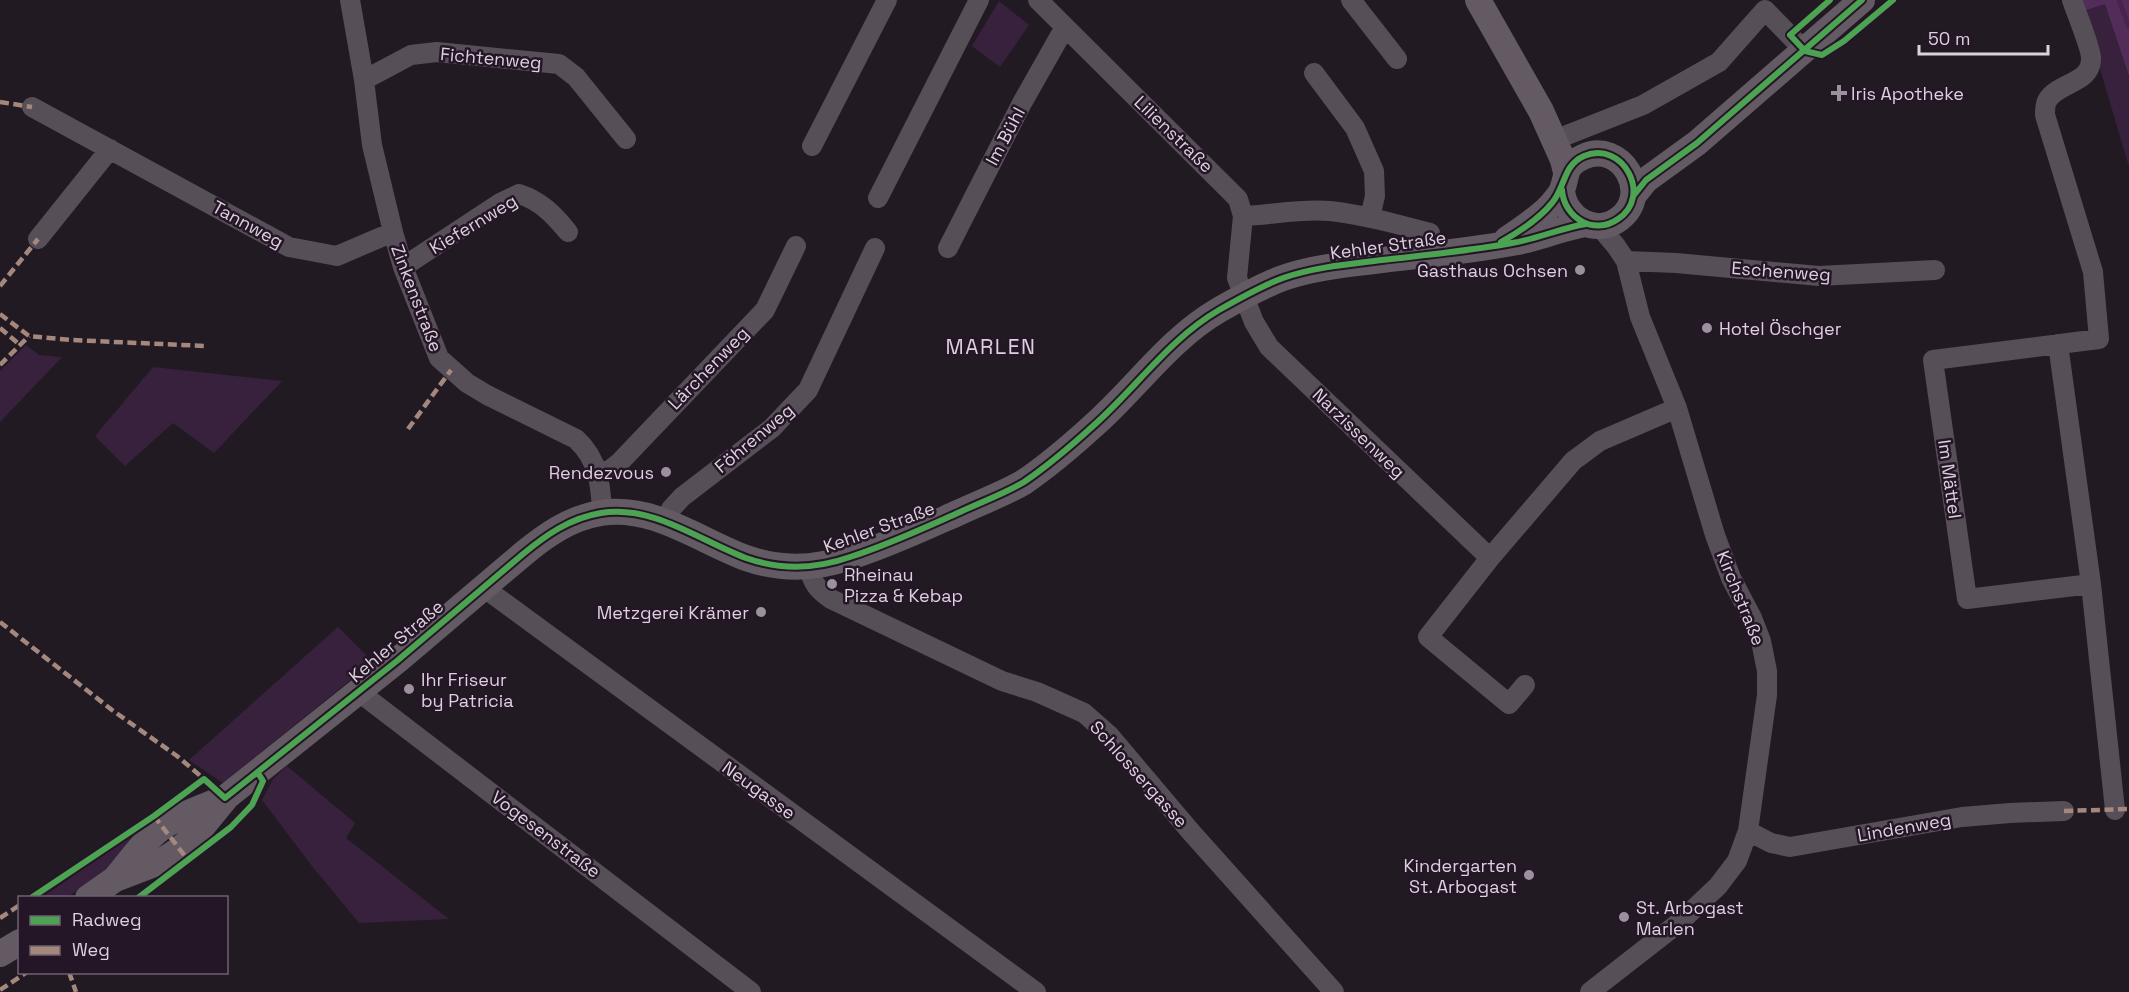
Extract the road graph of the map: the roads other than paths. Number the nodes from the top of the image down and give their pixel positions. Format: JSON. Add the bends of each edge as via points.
{"nodes":[{"id":1,"x":350,"y":0,"type":"edge"},
{"id":2,"x":887,"y":0,"type":"edge"},
{"id":3,"x":979,"y":0,"type":"edge"},
{"id":4,"x":1038,"y":0,"type":"edge"},
{"id":5,"x":1351,"y":0,"type":"edge"},
{"id":6,"x":1478,"y":0,"type":"edge"},
{"id":7,"x":1862,"y":0,"type":"edge"},
{"id":8,"x":2072,"y":0,"type":"edge"},
{"id":9,"x":1065,"y":27,"type":"junction"},
{"id":10,"x":1805,"y":51,"type":"junction"},
{"id":11,"x":1397,"y":60,"type":"dead end"},
{"id":12,"x":1314,"y":73,"type":"dead end"},
{"id":13,"x":364,"y":80,"type":"junction"},
{"id":14,"x":32,"y":107,"type":"dead end"},
{"id":15,"x":1541,"y":111,"type":"junction"},
{"id":16,"x":1711,"y":130,"type":"junction"},
{"id":17,"x":1567,"y":135,"type":"junction"},
{"id":18,"x":626,"y":139,"type":"dead end"},
{"id":19,"x":812,"y":146,"type":"dead end"},
{"id":20,"x":110,"y":149,"type":"junction"},
{"id":21,"x":1606,"y":156,"type":"junction"},
{"id":22,"x":1564,"y":181,"type":"junction"},
{"id":23,"x":878,"y":198,"type":"dead end"},
{"id":24,"x":1243,"y":216,"type":"junction"},
{"id":25,"x":1610,"y":216,"type":"junction"},
{"id":26,"x":1370,"y":217,"type":"junction"},
{"id":27,"x":393,"y":232,"type":"junction"},
{"id":28,"x":568,"y":232,"type":"dead end"},
{"id":29,"x":1430,"y":233,"type":"dead end"},
{"id":30,"x":38,"y":238,"type":"dead end"},
{"id":31,"x":1496,"y":245,"type":"junction"},
{"id":32,"x":796,"y":246,"type":"dead end"},
{"id":33,"x":875,"y":248,"type":"dead end"},
{"id":34,"x":948,"y":248,"type":"dead end"},
{"id":35,"x":1625,"y":259,"type":"junction"},
{"id":36,"x":403,"y":267,"type":"junction"},
{"id":37,"x":1935,"y":270,"type":"dead end"},
{"id":38,"x":1243,"y":297,"type":"junction"},
{"id":39,"x":2058,"y":344,"type":"junction"},
{"id":40,"x":1677,"y":408,"type":"junction"},
{"id":41,"x":598,"y":473,"type":"junction"},
{"id":42,"x":602,"y":513,"type":"junction"},
{"id":43,"x":667,"y":521,"type":"junction"},
{"id":44,"x":1490,"y":558,"type":"junction"},
{"id":45,"x":809,"y":567,"type":"junction"},
{"id":46,"x":2091,"y":584,"type":"junction"},
{"id":47,"x":483,"y":587,"type":"junction"},
{"id":48,"x":1525,"y":685,"type":"dead end"},
{"id":49,"x":359,"y":692,"type":"junction"},
{"id":50,"x":2115,"y":810,"type":"dead end"},
{"id":51,"x":2064,"y":811,"type":"dead end"},
{"id":52,"x":1748,"y":831,"type":"junction"},
{"id":53,"x":90,"y":896,"type":"edge"},
{"id":54,"x":18,"y":943,"type":"edge"},
{"id":55,"x":0,"y":954,"type":"edge"},
{"id":56,"x":727,"y":985,"type":"edge"},
{"id":57,"x":752,"y":992,"type":"edge"},
{"id":58,"x":1036,"y":992,"type":"edge"},
{"id":59,"x":1334,"y":992,"type":"edge"},
{"id":60,"x":1590,"y":992,"type":"edge"}],
"edges":[{"from":1,"to":13,"type":"street","name":"Zinkenstraße"},
{"from":2,"to":19,"type":"street"},
{"from":3,"to":23,"type":"street"},
{"from":4,"to":9,"type":"street","name":"Lilienstraße"},
{"from":5,"to":11,"type":"street"},
{"from":6,"to":15,"type":"main road"},
{"from":7,"to":10,"type":"main road"},
{"from":8,"to":39,"type":"street","name":"Im Mättel","via":[[2092,57],[2082,78],[2058,90],[2047,101],[2044,115],[2092,272],[2099,339]]},
{"from":9,"to":24,"type":"street","name":"Lilienstraße","via":[[1226,186],[1238,199]]},
{"from":9,"to":34,"type":"street","name":"Im Bühl"},
{"from":10,"to":16,"type":"main road"},
{"from":10,"to":17,"type":"street","via":[[1765,10],[1719,62],[1643,105]]},
{"from":12,"to":26,"type":"street","name":"Kehler Straße","via":[[1355,128],[1374,171],[1375,196]]},
{"from":13,"to":18,"type":"street","name":"Fichtenweg","via":[[411,55],[436,52],[559,64],[576,77]]},
{"from":13,"to":27,"type":"street","name":"Zinkenstraße","via":[[372,145]]},
{"from":14,"to":20,"type":"street","name":"Tannweg"},
{"from":15,"to":17,"type":"main road"},
{"from":15,"to":22,"type":"main road","via":[[1563,160]]},
{"from":16,"to":21,"type":"main road","via":[[1645,160]]},
{"from":16,"to":25,"type":"main road","via":[[1646,180]]},
{"from":17,"to":21,"type":"main road","via":[[1583,148]]},
{"from":20,"to":27,"type":"street","name":"Tannweg","via":[[288,247],[337,256]]},
{"from":20,"to":30,"type":"street"},
{"from":21,"to":22,"type":"main road","name":"Kehler Straße","via":[[1579,159]]},
{"from":21,"to":25,"type":"main road","via":[[1629,171],[1633,183]]},
{"from":22,"to":25,"type":"main road","via":[[1564,203],[1571,213]]},
{"from":22,"to":31,"type":"main road","name":"Kehler Straße","via":[[1543,213]]},
{"from":24,"to":26,"type":"street","name":"Kehler Straße","via":[[1329,211]]},
{"from":24,"to":38,"type":"street","via":[[1237,278]]},
{"from":25,"to":31,"type":"main road","name":"Kehler Straße"},
{"from":25,"to":35,"type":"street","name":"Kirchstraße"},
{"from":26,"to":29,"type":"street","name":"Kehler Straße"},
{"from":27,"to":36,"type":"street","name":"Zinkenstraße"},
{"from":28,"to":36,"type":"street","name":"Kiefernweg","via":[[533,198],[519,194]]},
{"from":31,"to":38,"type":"main road","name":"Kehler Straße","via":[[1321,269],[1285,278]]},
{"from":32,"to":41,"type":"street","name":"Lärchenweg","via":[[765,310],[620,463]]},
{"from":33,"to":43,"type":"street","name":"Föhrenweg","via":[[808,390],[772,428],[682,497]]},
{"from":35,"to":37,"type":"street","name":"Eschenweg","via":[[1819,276]]},
{"from":35,"to":40,"type":"street","name":"Kirchstraße","via":[[1640,317]]},
{"from":36,"to":41,"type":"street","name":"Zinkenstraße","via":[[439,358],[487,395],[576,439],[591,454]]},
{"from":38,"to":44,"type":"street","name":"Narzissenweg","via":[[1269,347]]},
{"from":38,"to":45,"type":"main road","name":"Kehler Straße","via":[[1192,329],[1147,369],[1096,424],[1021,483],[890,542],[849,558]]},
{"from":39,"to":46,"type":"street"},
{"from":39,"to":46,"type":"street","name":"Im Mättel","via":[[1933,360],[1967,599]]},
{"from":40,"to":44,"type":"street","via":[[1599,441],[1573,460]]},
{"from":40,"to":52,"type":"street","name":"Kirchstraße","via":[[1716,535],[1758,634],[1767,671]]},
{"from":41,"to":42,"type":"street","name":"Zinkenstraße"},
{"from":42,"to":43,"type":"main road","name":"Kehler Straße","via":[[634,513]]},
{"from":42,"to":47,"type":"main road","name":"Kehler Straße","via":[[543,537]]},
{"from":43,"to":45,"type":"main road","name":"Kehler Straße","via":[[748,559]]},
{"from":44,"to":48,"type":"street","via":[[1428,637],[1509,704]]},
{"from":45,"to":59,"type":"street","name":"Schlossergasse","via":[[811,580],[831,599],[1002,681],[1084,713],[1109,735]]},
{"from":46,"to":50,"type":"street"},
{"from":47,"to":49,"type":"main road","name":"Kehler Straße"},
{"from":47,"to":58,"type":"street","name":"Neugasse"},
{"from":49,"to":53,"type":"main road","name":"Kehler Straße","via":[[225,798],[180,849],[162,861],[115,879]]},
{"from":49,"to":56,"type":"street","name":"Vogesenstraße","via":[[639,904]]},
{"from":51,"to":52,"type":"street","name":"Lindenweg","via":[[1962,817],[1790,847],[1771,843]]},
{"from":52,"to":60,"type":"street","name":"Kirchstraße","via":[[1737,861],[1718,886],[1681,921]]},
{"from":54,"to":55,"type":"main road"},
{"from":56,"to":57,"type":"street","name":"Vogesenstraße"}]}
